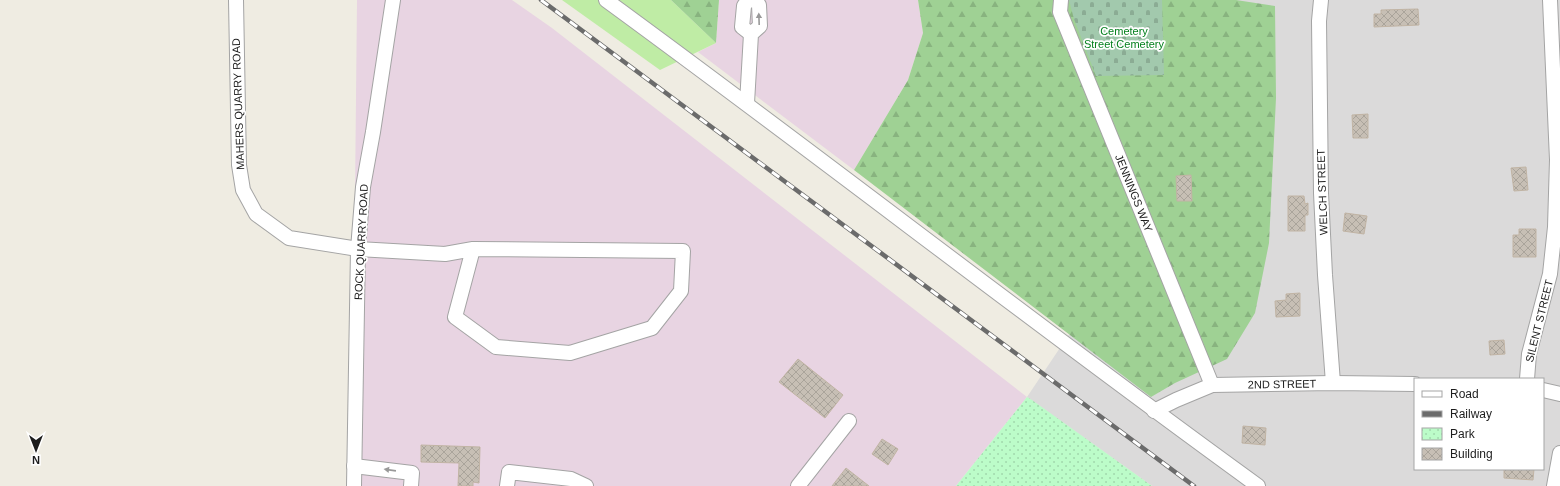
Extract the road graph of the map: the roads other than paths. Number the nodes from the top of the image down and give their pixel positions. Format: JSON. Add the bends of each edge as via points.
{"nodes":[{"id":1,"x":236,"y":0,"type":"edge"},
{"id":2,"x":393,"y":0,"type":"edge"},
{"id":3,"x":606,"y":0,"type":"edge"},
{"id":4,"x":748,"y":0,"type":"edge"},
{"id":5,"x":755,"y":0,"type":"edge"},
{"id":6,"x":1061,"y":0,"type":"edge"},
{"id":7,"x":1321,"y":0,"type":"edge"},
{"id":8,"x":1550,"y":0,"type":"edge"},
{"id":9,"x":751,"y":34,"type":"junction"},
{"id":10,"x":747,"y":103,"type":"junction"},
{"id":11,"x":358,"y":248,"type":"junction"},
{"id":12,"x":473,"y":249,"type":"junction"},
{"id":13,"x":1527,"y":378,"type":"edge"},
{"id":14,"x":1333,"y":383,"type":"junction"},
{"id":15,"x":1414,"y":384,"type":"edge"},
{"id":16,"x":1212,"y":385,"type":"junction"},
{"id":17,"x":1544,"y":390,"type":"edge"},
{"id":18,"x":1560,"y":394,"type":"edge"},
{"id":19,"x":1154,"y":411,"type":"junction"},
{"id":20,"x":849,"y":421,"type":"dead end"},
{"id":21,"x":1560,"y":453,"type":"edge"},
{"id":22,"x":354,"y":466,"type":"junction"},
{"id":23,"x":354,"y":486,"type":"edge"},
{"id":24,"x":411,"y":486,"type":"edge"},
{"id":25,"x":507,"y":486,"type":"edge"},
{"id":26,"x":586,"y":486,"type":"edge"},
{"id":27,"x":798,"y":486,"type":"edge"},
{"id":28,"x":1258,"y":486,"type":"edge"},
{"id":29,"x":1554,"y":486,"type":"edge"}],
"edges":[{"from":1,"to":11,"type":"street","name":"MAHERS QUARRY ROAD","via":[[239,165],[243,190],[256,214],[289,238]]},
{"from":2,"to":11,"type":"street","name":"ROCK QUARRY ROAD","via":[[363,187]]},
{"from":3,"to":10,"type":"street"},
{"from":4,"to":9,"type":"street","via":[[744,6],[742,27]]},
{"from":9,"to":5,"type":"street","one_way":true,"via":[[760,26],[759,5]]},
{"from":6,"to":16,"type":"street","name":"JENNINGS WAY","via":[[1060,12]]},
{"from":7,"to":14,"type":"street","name":"WELCH STREET","via":[[1321,193]]},
{"from":8,"to":13,"type":"street","name":"SILENT STREET","via":[[1557,160],[1555,227],[1550,274],[1529,354]]},
{"from":9,"to":10,"type":"street"},
{"from":10,"to":19,"type":"street"},
{"from":11,"to":12,"type":"street","name":"MAHERS QUARRY ROAD","via":[[445,254]]},
{"from":11,"to":22,"type":"street","name":"ROCK QUARRY ROAD"},
{"from":12,"to":12,"type":"street","name":"MAHERS QUARRY ROAD","via":[[683,251],[681,291],[652,328],[570,353],[496,347],[455,317]]},
{"from":14,"to":15,"type":"street","name":"2ND STREET"},
{"from":14,"to":16,"type":"street","name":"2ND STREET"},
{"from":16,"to":19,"type":"street","name":"2ND STREET"},
{"from":17,"to":18,"type":"street"},
{"from":19,"to":28,"type":"street"},
{"from":20,"to":27,"type":"street"},
{"from":21,"to":29,"type":"street"},
{"from":22,"to":23,"type":"street","name":"ROCK QUARRY ROAD"},
{"from":24,"to":22,"type":"street","one_way":true,"via":[[412,473]]},
{"from":25,"to":26,"type":"street","via":[[509,472],[571,480]]}]}
